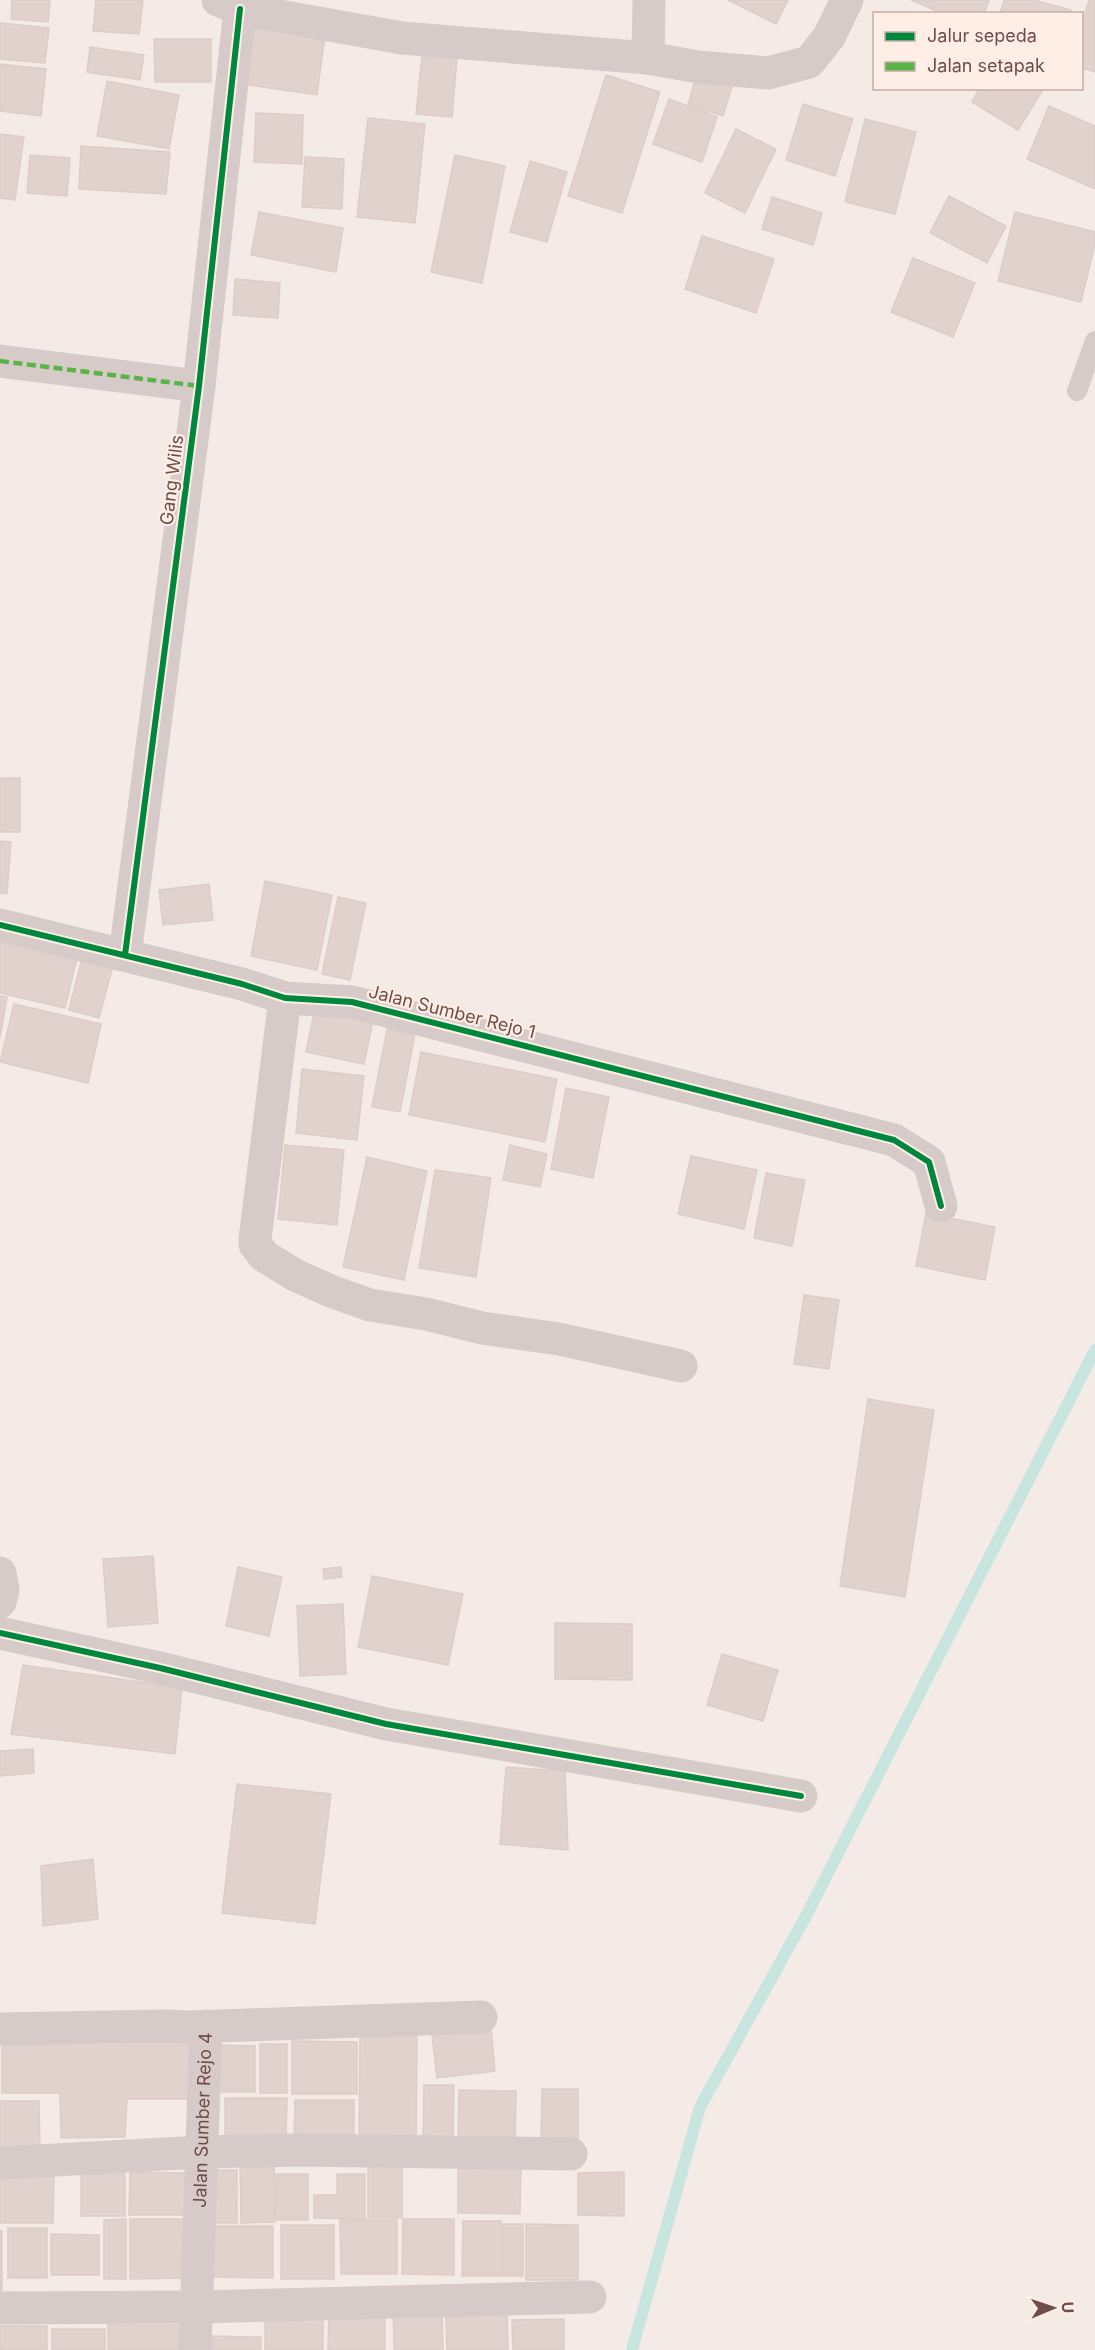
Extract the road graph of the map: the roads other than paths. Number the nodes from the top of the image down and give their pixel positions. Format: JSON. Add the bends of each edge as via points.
{"nodes":[{"id":1,"x":649,"y":0,"type":"edge"},
{"id":2,"x":846,"y":0,"type":"edge"},
{"id":3,"x":229,"y":4,"type":"edge"},
{"id":4,"x":648,"y":58,"type":"junction"},
{"id":5,"x":1095,"y":341,"type":"edge"},
{"id":6,"x":0,"y":361,"type":"edge"},
{"id":7,"x":199,"y":386,"type":"junction"},
{"id":8,"x":1077,"y":391,"type":"dead end"},
{"id":9,"x":0,"y":925,"type":"edge"},
{"id":10,"x":125,"y":955,"type":"junction"},
{"id":11,"x":285,"y":998,"type":"junction"},
{"id":12,"x":941,"y":1206,"type":"dead end"},
{"id":13,"x":681,"y":1366,"type":"dead end"},
{"id":14,"x":0,"y":1573,"type":"edge"},
{"id":15,"x":0,"y":1602,"type":"edge"},
{"id":16,"x":0,"y":1633,"type":"edge"},
{"id":17,"x":801,"y":1796,"type":"dead end"},
{"id":18,"x":482,"y":2017,"type":"dead end"},
{"id":19,"x":206,"y":2026,"type":"junction"},
{"id":20,"x":0,"y":2029,"type":"edge"},
{"id":21,"x":201,"y":2152,"type":"junction"},
{"id":22,"x":571,"y":2154,"type":"dead end"},
{"id":23,"x":0,"y":2163,"type":"edge"},
{"id":24,"x":590,"y":2297,"type":"dead end"},
{"id":25,"x":196,"y":2307,"type":"junction"},
{"id":26,"x":0,"y":2308,"type":"edge"},
{"id":27,"x":195,"y":2350,"type":"edge"}],
"edges":[{"from":1,"to":4,"type":"street"},
{"from":2,"to":4,"type":"street","via":[[829,37],[809,62],[768,73]]},
{"from":3,"to":4,"type":"street","via":[[402,38]]},
{"from":3,"to":7,"type":"street","name":"Gang Wilis"},
{"from":5,"to":8,"type":"lane"},
{"from":6,"to":7,"type":"street"},
{"from":7,"to":10,"type":"street","name":"Gang Wilis"},
{"from":9,"to":10,"type":"street","name":"Jalan Sumber Rejo 1"},
{"from":10,"to":11,"type":"street","name":"Jalan Sumber Rejo 1"},
{"from":11,"to":12,"type":"street","name":"Jalan Sumber Rejo 1","via":[[352,1002],[894,1140],[929,1162]]},
{"from":11,"to":13,"type":"street","via":[[255,1239],[264,1256],[323,1288],[370,1305],[560,1339]]},
{"from":14,"to":15,"type":"street"},
{"from":16,"to":17,"type":"street","via":[[160,1668],[386,1725]]},
{"from":18,"to":19,"type":"street"},
{"from":19,"to":20,"type":"street","name":"Jalan Sumber Rejo 4"},
{"from":19,"to":21,"type":"street","name":"Jalan Sumber Rejo 4"},
{"from":21,"to":22,"type":"street"},
{"from":21,"to":23,"type":"street"},
{"from":21,"to":25,"type":"street","name":"Jalan Sumber Rejo 4"},
{"from":24,"to":25,"type":"street"},
{"from":25,"to":26,"type":"street"},
{"from":25,"to":27,"type":"street","name":"Jalan Sumber Rejo 4"}]}
